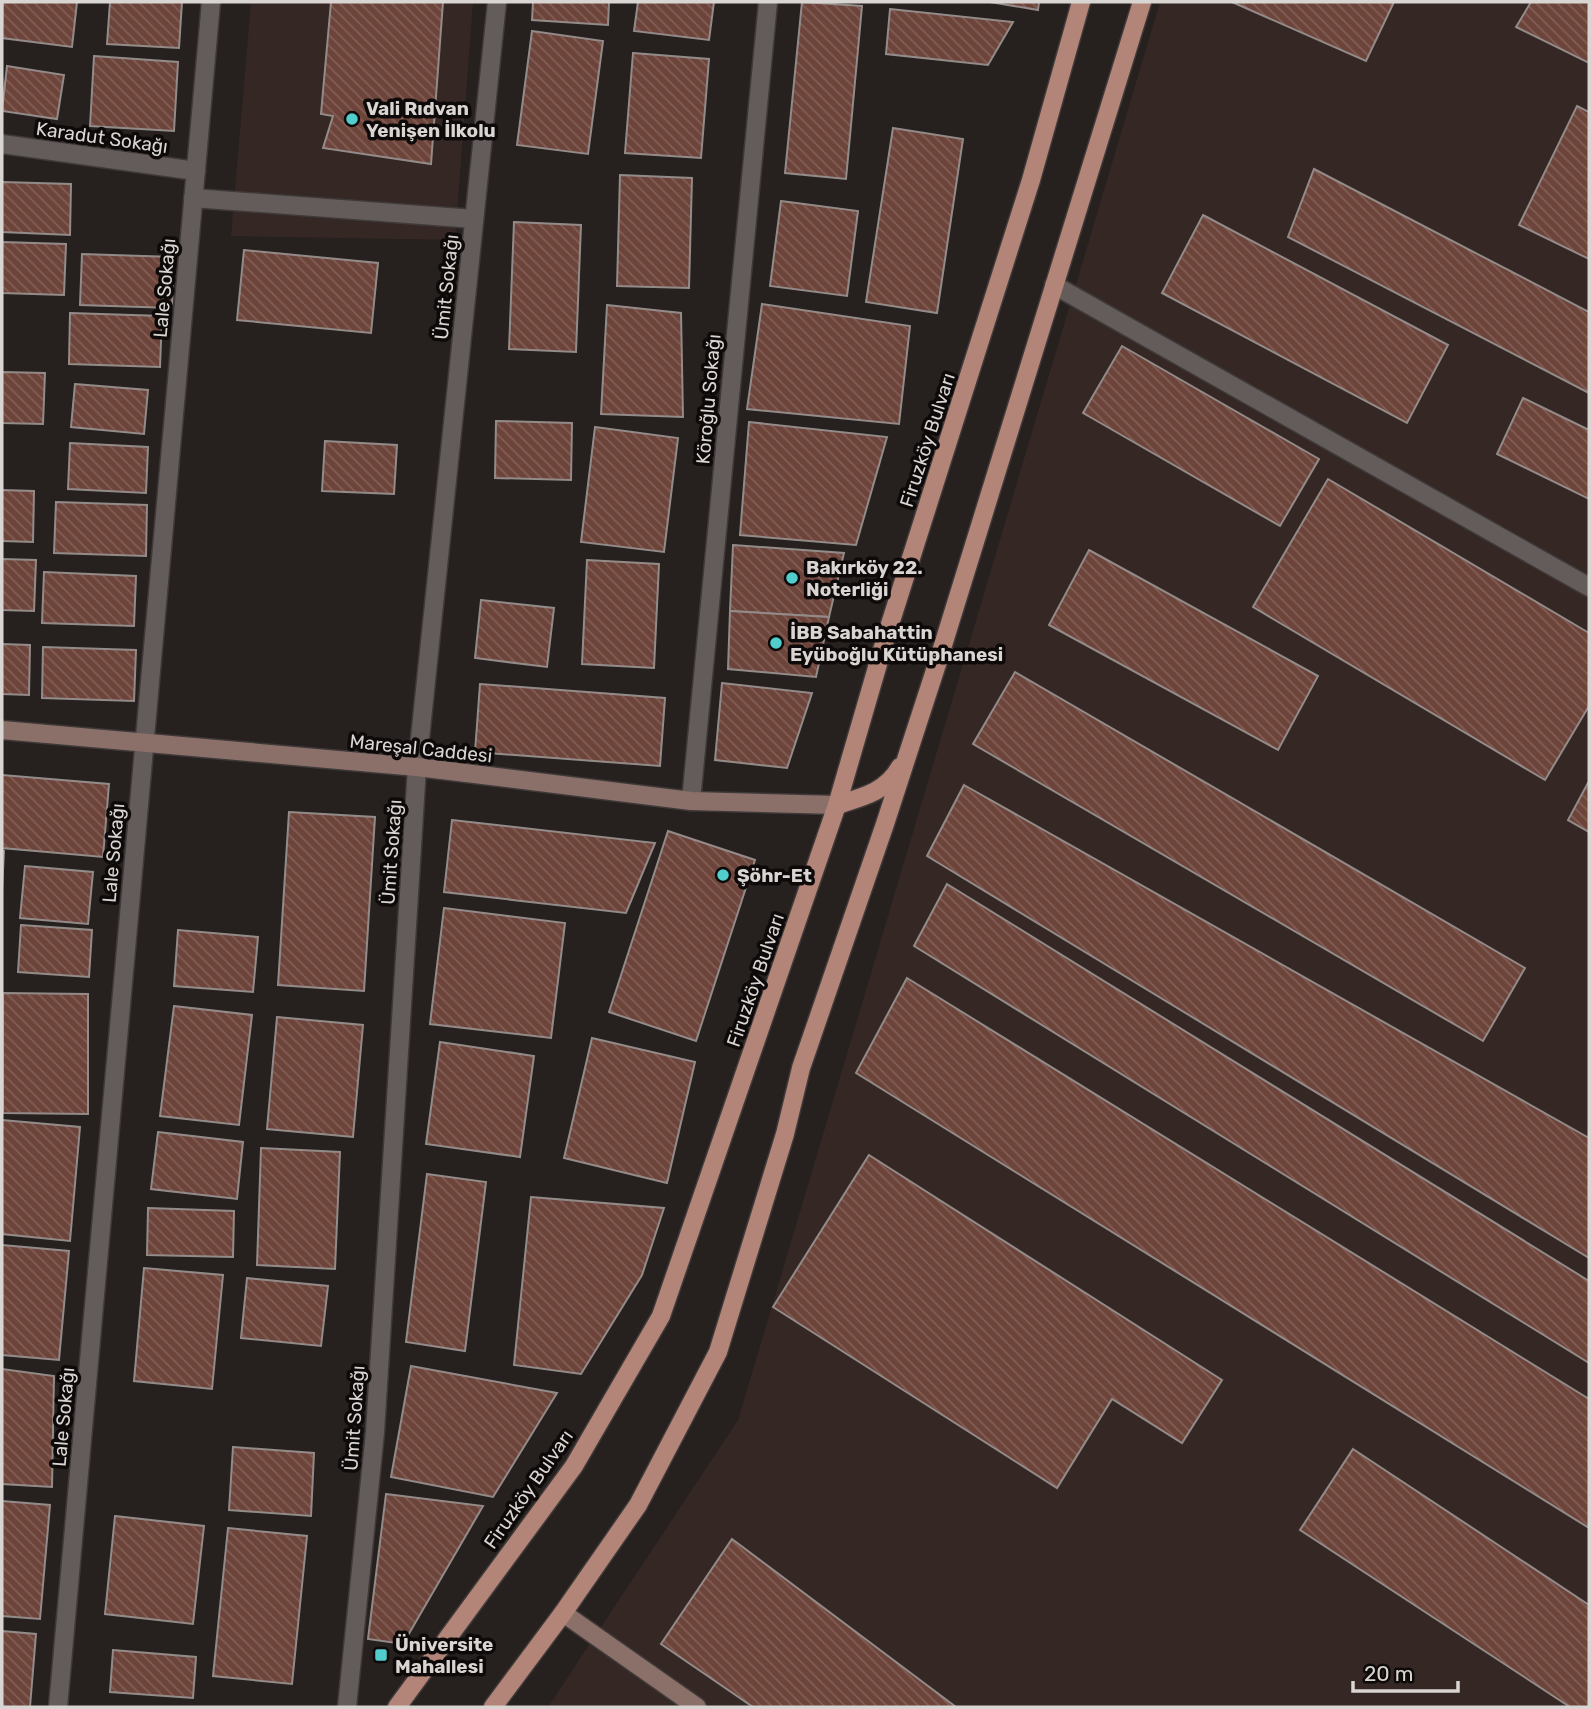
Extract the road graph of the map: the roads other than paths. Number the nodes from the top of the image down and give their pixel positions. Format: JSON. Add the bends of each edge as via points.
{"nodes":[{"id":1,"x":211,"y":2,"type":"edge"},
{"id":2,"x":497,"y":2,"type":"edge"},
{"id":3,"x":768,"y":2,"type":"edge"},
{"id":4,"x":1081,"y":2,"type":"edge"},
{"id":5,"x":1142,"y":2,"type":"edge"},
{"id":6,"x":2,"y":145,"type":"edge"},
{"id":7,"x":195,"y":171,"type":"junction"},
{"id":8,"x":193,"y":198,"type":"junction"},
{"id":9,"x":474,"y":219,"type":"junction"},
{"id":10,"x":1054,"y":285,"type":"junction"},
{"id":11,"x":1589,"y":587,"type":"edge"},
{"id":12,"x":2,"y":730,"type":"edge"},
{"id":13,"x":144,"y":743,"type":"junction"},
{"id":14,"x":910,"y":747,"type":"junction"},
{"id":15,"x":417,"y":767,"type":"junction"},
{"id":16,"x":691,"y":801,"type":"junction"},
{"id":17,"x":837,"y":805,"type":"junction"},
{"id":18,"x":563,"y":1613,"type":"junction"},
{"id":19,"x":58,"y":1707,"type":"edge"},
{"id":20,"x":347,"y":1707,"type":"edge"},
{"id":21,"x":397,"y":1707,"type":"edge"},
{"id":22,"x":493,"y":1707,"type":"edge"},
{"id":23,"x":697,"y":1707,"type":"edge"}],
"edges":[{"from":1,"to":7,"type":"street","name":"Lale Sokağı"},
{"from":2,"to":9,"type":"street","name":"Ümit Sokağı"},
{"from":3,"to":16,"type":"street","name":"Köroğlu Sokağı"},
{"from":4,"to":17,"type":"main road","name":"Firuzköy Bulvarı","via":[[1031,180]]},
{"from":5,"to":10,"type":"main road"},
{"from":6,"to":7,"type":"street","name":"Karadut Sokağı"},
{"from":7,"to":8,"type":"street","name":"Lale Sokağı"},
{"from":8,"to":9,"type":"street"},
{"from":8,"to":13,"type":"street","name":"Lale Sokağı"},
{"from":9,"to":15,"type":"street","name":"Ümit Sokağı"},
{"from":10,"to":11,"type":"street"},
{"from":10,"to":14,"type":"main road"},
{"from":12,"to":13,"type":"street","name":"Mareşal Caddesi"},
{"from":13,"to":15,"type":"street","name":"Mareşal Caddesi"},
{"from":13,"to":19,"type":"street","name":"Lale Sokağı"},
{"from":14,"to":17,"type":"main road","via":[[893,779],[874,794]]},
{"from":14,"to":18,"type":"main road","via":[[801,1068],[718,1352],[638,1505]]},
{"from":15,"to":16,"type":"street","name":"Mareşal Caddesi"},
{"from":15,"to":20,"type":"street","name":"Ümit Sokağı","via":[[375,1432]]},
{"from":16,"to":17,"type":"street","name":"Mareşal Caddesi"},
{"from":17,"to":21,"type":"main road","name":"Firuzköy Bulvarı","via":[[661,1315],[574,1466]]},
{"from":18,"to":22,"type":"main road"},
{"from":18,"to":23,"type":"street"}]}
